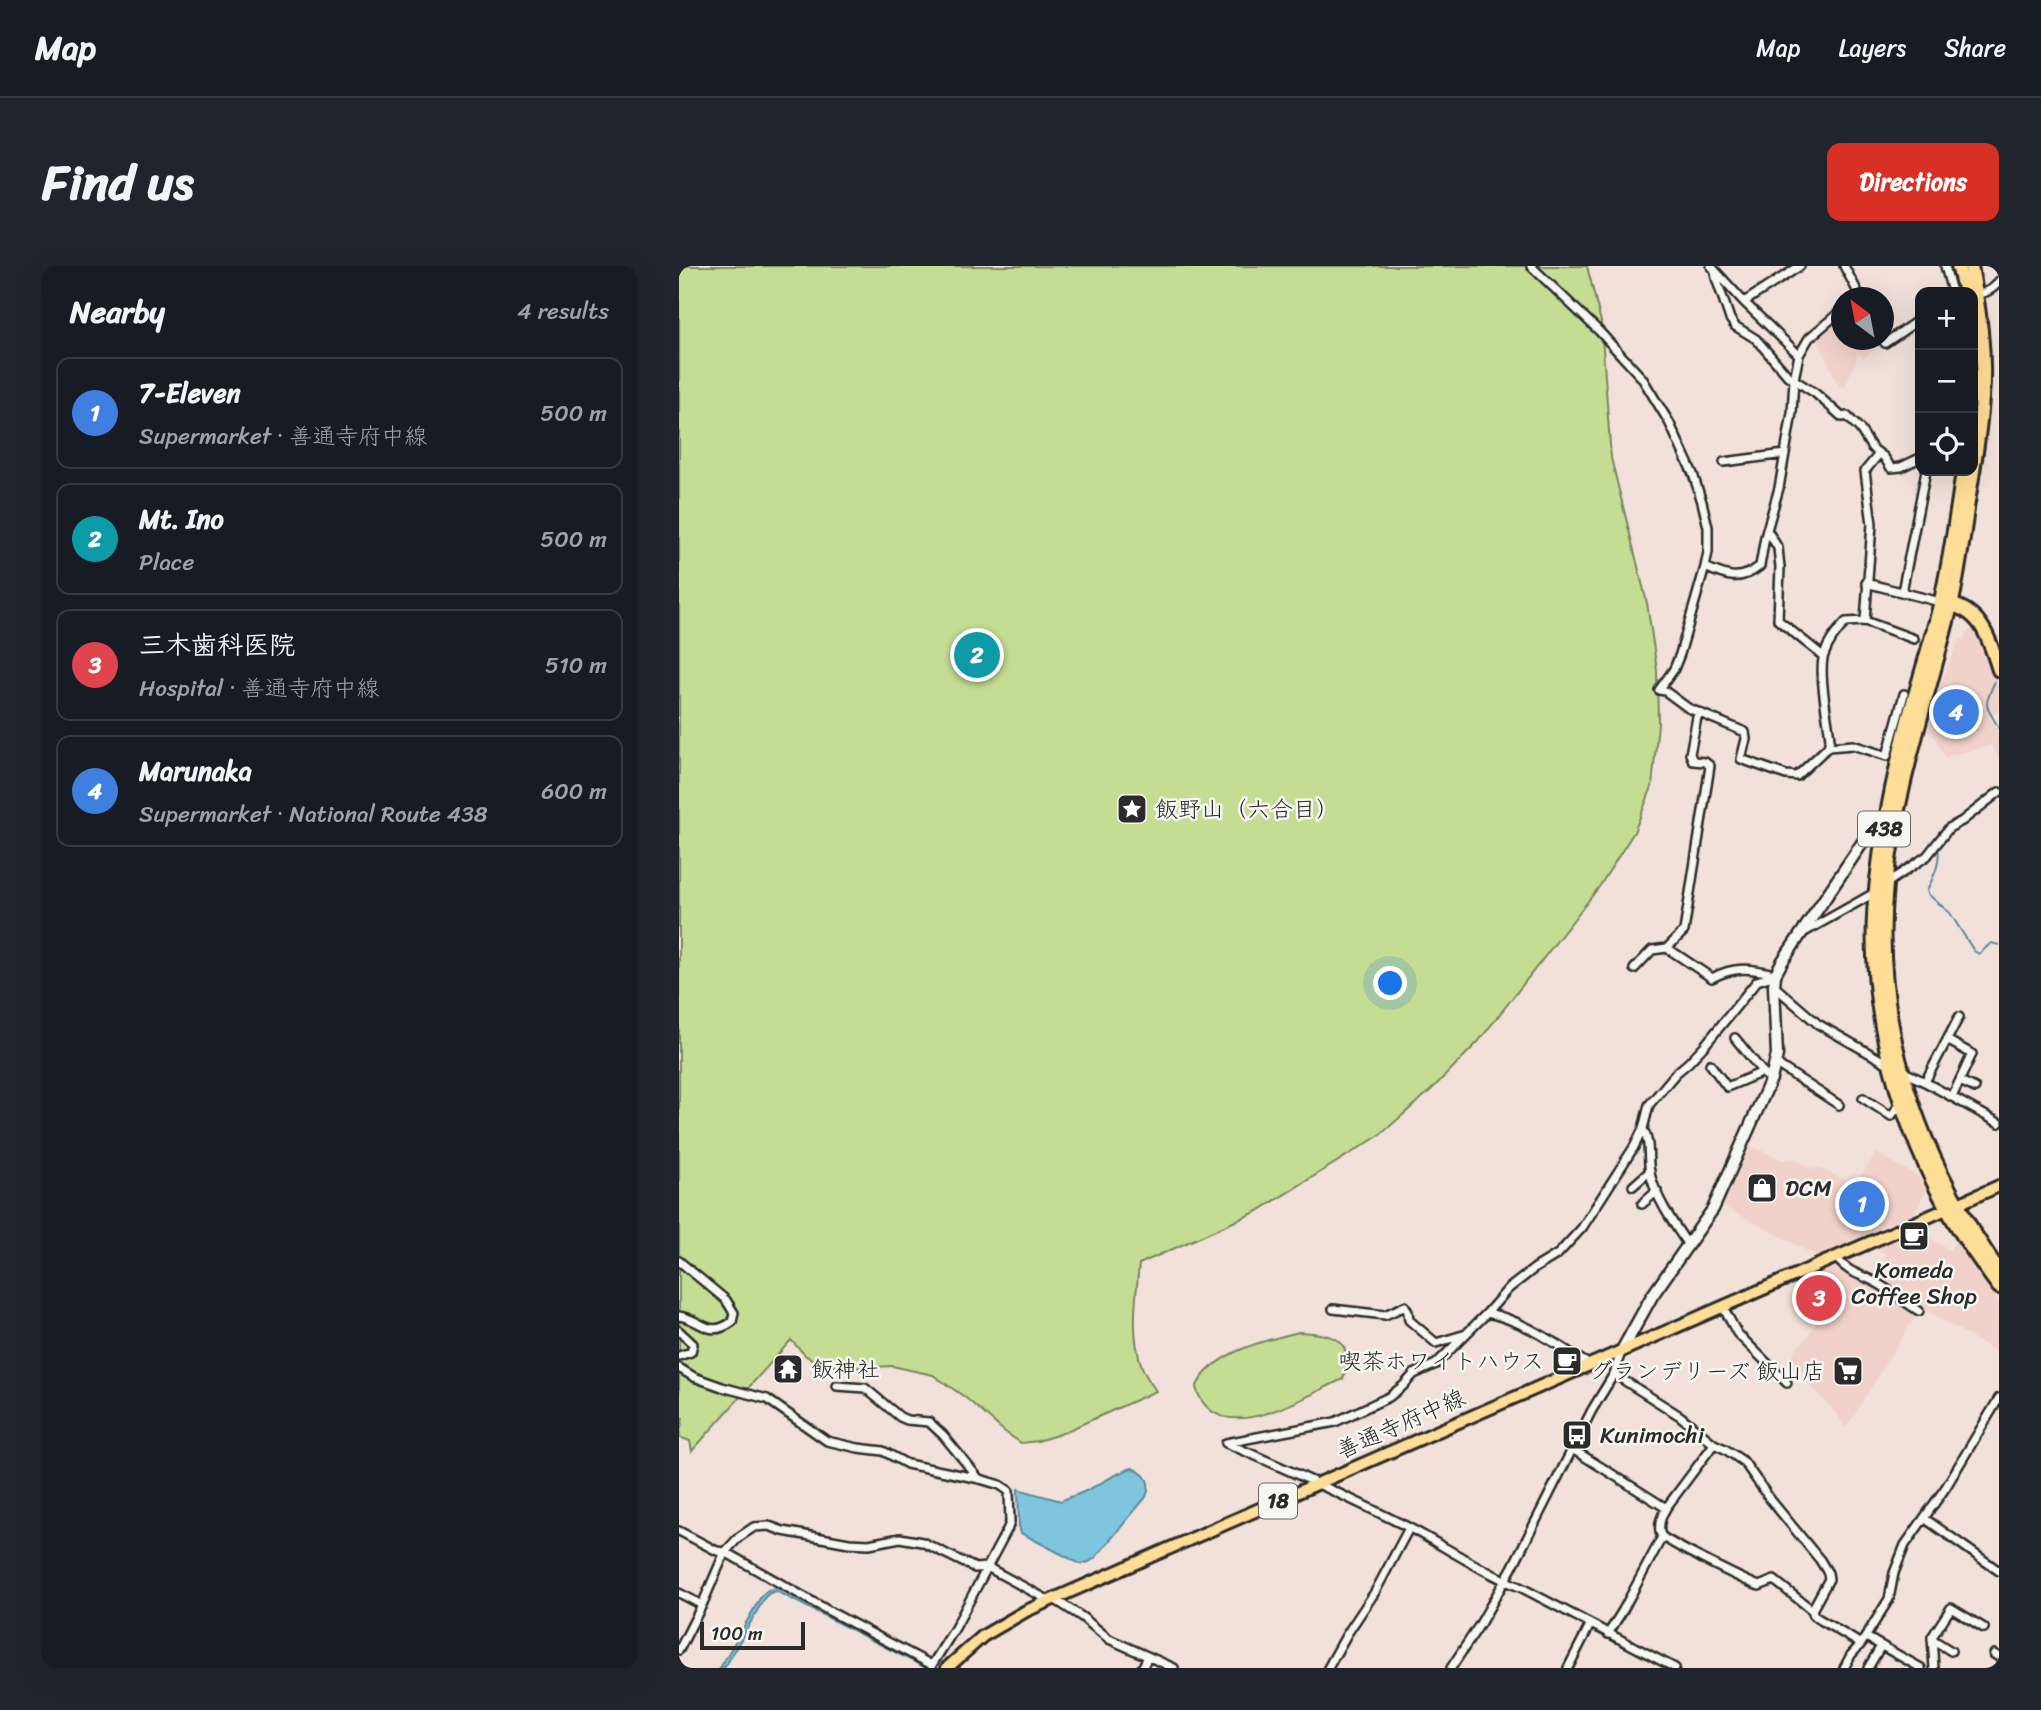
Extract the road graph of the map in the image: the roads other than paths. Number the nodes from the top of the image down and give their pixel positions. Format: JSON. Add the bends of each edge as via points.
{"nodes":[{"id":1,"x":1531,"y":266,"type":"edge"},
{"id":2,"x":1800,"y":266,"type":"edge"},
{"id":3,"x":1844,"y":266,"type":"edge"},
{"id":4,"x":1945,"y":266,"type":"edge"},
{"id":5,"x":1958,"y":266,"type":"edge"},
{"id":6,"x":1971,"y":266,"type":"edge"},
{"id":7,"x":1713,"y":269,"type":"edge"},
{"id":8,"x":1999,"y":281,"type":"edge"},
{"id":9,"x":1855,"y":287,"type":"edge"},
{"id":10,"x":1951,"y":287,"type":"edge"},
{"id":11,"x":1968,"y":287,"type":"edge"},
{"id":12,"x":1971,"y":287,"type":"edge"},
{"id":13,"x":1978,"y":292,"type":"edge"},
{"id":14,"x":1744,"y":302,"type":"junction"},
{"id":15,"x":1831,"y":321,"type":"edge"},
{"id":16,"x":1915,"y":322,"type":"edge"},
{"id":17,"x":1978,"y":325,"type":"edge"},
{"id":18,"x":1894,"y":337,"type":"edge"},
{"id":19,"x":1799,"y":355,"type":"junction"},
{"id":20,"x":1794,"y":379,"type":"junction"},
{"id":21,"x":1785,"y":454,"type":"junction"},
{"id":22,"x":1879,"y":454,"type":"junction"},
{"id":23,"x":1915,"y":460,"type":"edge"},
{"id":24,"x":1724,"y":462,"type":"dead end"},
{"id":25,"x":1925,"y":476,"type":"edge"},
{"id":26,"x":1962,"y":476,"type":"edge"},
{"id":27,"x":1767,"y":530,"type":"junction"},
{"id":28,"x":1705,"y":567,"type":"junction"},
{"id":29,"x":1866,"y":583,"type":"junction"},
{"id":30,"x":1902,"y":592,"type":"junction"},
{"id":31,"x":1946,"y":603,"type":"junction"},
{"id":32,"x":1865,"y":621,"type":"junction"},
{"id":33,"x":1914,"y":639,"type":"dead end"},
{"id":34,"x":1823,"y":656,"type":"junction"},
{"id":35,"x":1999,"y":668,"type":"edge"},
{"id":36,"x":1904,"y":694,"type":"dead end"},
{"id":37,"x":1698,"y":712,"type":"junction"},
{"id":38,"x":1907,"y":726,"type":"junction"},
{"id":39,"x":1828,"y":747,"type":"junction"},
{"id":40,"x":1999,"y":792,"type":"edge"},
{"id":41,"x":1889,"y":830,"type":"junction"},
{"id":42,"x":1881,"y":888,"type":"junction"},
{"id":43,"x":1800,"y":934,"type":"junction"},
{"id":44,"x":1667,"y":948,"type":"junction"},
{"id":45,"x":1635,"y":969,"type":"dead end"},
{"id":46,"x":1775,"y":975,"type":"junction"},
{"id":47,"x":1774,"y":986,"type":"junction"},
{"id":48,"x":1959,"y":1023,"type":"dead end"},
{"id":49,"x":1735,"y":1038,"type":"dead end"},
{"id":50,"x":1947,"y":1040,"type":"junction"},
{"id":51,"x":1775,"y":1063,"type":"junction"},
{"id":52,"x":1710,"y":1064,"type":"dead end"},
{"id":53,"x":1897,"y":1068,"type":"junction"},
{"id":54,"x":1767,"y":1077,"type":"junction"},
{"id":55,"x":1959,"y":1081,"type":"junction"},
{"id":56,"x":1925,"y":1082,"type":"junction"},
{"id":57,"x":1975,"y":1088,"type":"dead end"},
{"id":58,"x":1952,"y":1097,"type":"junction"},
{"id":59,"x":1863,"y":1098,"type":"dead end"},
{"id":60,"x":1902,"y":1103,"type":"junction"},
{"id":61,"x":1839,"y":1105,"type":"dead end"},
{"id":62,"x":1999,"y":1123,"type":"edge"},
{"id":63,"x":1643,"y":1129,"type":"junction"},
{"id":64,"x":1650,"y":1171,"type":"junction"},
{"id":65,"x":1633,"y":1186,"type":"dead end"},
{"id":66,"x":1999,"y":1186,"type":"edge"},
{"id":67,"x":1657,"y":1191,"type":"junction"},
{"id":68,"x":1642,"y":1204,"type":"dead end"},
{"id":69,"x":1953,"y":1207,"type":"junction"},
{"id":70,"x":1688,"y":1245,"type":"junction"},
{"id":71,"x":1836,"y":1258,"type":"junction"},
{"id":72,"x":679,"y":1261,"type":"edge"},
{"id":73,"x":1999,"y":1271,"type":"edge"},
{"id":74,"x":1999,"y":1287,"type":"edge"},
{"id":75,"x":1723,"y":1307,"type":"junction"},
{"id":76,"x":1333,"y":1309,"type":"dead end"},
{"id":77,"x":1919,"y":1311,"type":"dead end"},
{"id":78,"x":1487,"y":1313,"type":"junction"},
{"id":79,"x":679,"y":1316,"type":"edge"},
{"id":80,"x":679,"y":1331,"type":"edge"},
{"id":81,"x":1464,"y":1334,"type":"junction"},
{"id":82,"x":1621,"y":1352,"type":"junction"},
{"id":83,"x":679,"y":1356,"type":"edge"},
{"id":84,"x":1591,"y":1366,"type":"junction"},
{"id":85,"x":679,"y":1368,"type":"edge"},
{"id":86,"x":1614,"y":1374,"type":"junction"},
{"id":87,"x":1787,"y":1384,"type":"dead end"},
{"id":88,"x":837,"y":1386,"type":"dead end"},
{"id":89,"x":1999,"y":1398,"type":"edge"},
{"id":90,"x":1714,"y":1444,"type":"junction"},
{"id":91,"x":1574,"y":1450,"type":"junction"},
{"id":92,"x":980,"y":1479,"type":"junction"},
{"id":93,"x":1320,"y":1483,"type":"junction"},
{"id":94,"x":1666,"y":1508,"type":"junction"},
{"id":95,"x":1924,"y":1518,"type":"junction"},
{"id":96,"x":1409,"y":1528,"type":"junction"},
{"id":97,"x":679,"y":1531,"type":"edge"},
{"id":98,"x":1662,"y":1538,"type":"junction"},
{"id":99,"x":725,"y":1552,"type":"junction"},
{"id":100,"x":987,"y":1567,"type":"junction"},
{"id":101,"x":1999,"y":1571,"type":"edge"},
{"id":102,"x":1505,"y":1581,"type":"junction"},
{"id":103,"x":679,"y":1592,"type":"edge"},
{"id":104,"x":1052,"y":1600,"type":"junction"},
{"id":105,"x":702,"y":1605,"type":"junction"},
{"id":106,"x":1812,"y":1609,"type":"junction"},
{"id":107,"x":1590,"y":1625,"type":"junction"},
{"id":108,"x":1984,"y":1628,"type":"dead end"},
{"id":109,"x":1608,"y":1634,"type":"junction"},
{"id":110,"x":1866,"y":1637,"type":"junction"},
{"id":111,"x":1932,"y":1639,"type":"junction"},
{"id":112,"x":1861,"y":1644,"type":"junction"},
{"id":113,"x":1881,"y":1646,"type":"junction"},
{"id":114,"x":679,"y":1650,"type":"edge"},
{"id":115,"x":1951,"y":1651,"type":"dead end"},
{"id":116,"x":1149,"y":1657,"type":"junction"},
{"id":117,"x":932,"y":1666,"type":"edge"},
{"id":118,"x":1914,"y":1667,"type":"edge"},
{"id":119,"x":947,"y":1668,"type":"edge"},
{"id":120,"x":1142,"y":1668,"type":"edge"},
{"id":121,"x":1174,"y":1668,"type":"edge"},
{"id":122,"x":1328,"y":1668,"type":"edge"},
{"id":123,"x":1451,"y":1668,"type":"edge"},
{"id":124,"x":1568,"y":1668,"type":"edge"},
{"id":125,"x":1675,"y":1668,"type":"edge"},
{"id":126,"x":1844,"y":1668,"type":"edge"},
{"id":127,"x":1868,"y":1668,"type":"edge"},
{"id":128,"x":1934,"y":1668,"type":"edge"}],
"edges":[{"from":1,"to":28,"type":"street","via":[[1632,366],[1669,422],[1702,502],[1708,527]]},
{"from":2,"to":14,"type":"street"},
{"from":3,"to":9,"type":"street"},
{"from":4,"to":10,"type":"street"},
{"from":5,"to":11,"type":"highway","number":"438"},
{"from":6,"to":12,"type":"highway","number":"438"},
{"from":7,"to":14,"type":"street"},
{"from":7,"to":20,"type":"street","via":[[1735,326],[1756,339]]},
{"from":8,"to":13,"type":"street"},
{"from":14,"to":19,"type":"street"},
{"from":15,"to":19,"type":"street","via":[[1809,338]]},
{"from":16,"to":18,"type":"street"},
{"from":17,"to":31,"type":"highway","number":"438","via":[[1983,396]]},
{"from":19,"to":20,"type":"street"},
{"from":20,"to":21,"type":"street"},
{"from":20,"to":22,"type":"street","via":[[1842,417],[1847,416]]},
{"from":21,"to":24,"type":"street"},
{"from":21,"to":27,"type":"street"},
{"from":22,"to":23,"type":"street","via":[[1891,468]]},
{"from":22,"to":29,"type":"street","via":[[1865,471],[1872,524]]},
{"from":25,"to":30,"type":"street"},
{"from":26,"to":31,"type":"highway","number":"438"},
{"from":27,"to":28,"type":"street","via":[[1760,566],[1750,574],[1731,576]]},
{"from":27,"to":34,"type":"street","via":[[1778,548],[1778,620]]},
{"from":28,"to":37,"type":"street","via":[[1680,654],[1659,690]]},
{"from":29,"to":30,"type":"street"},
{"from":29,"to":32,"type":"street"},
{"from":30,"to":31,"type":"street"},
{"from":31,"to":35,"type":"highway","via":[[1984,627]]},
{"from":31,"to":38,"type":"highway","number":"438"},
{"from":32,"to":33,"type":"street"},
{"from":32,"to":34,"type":"street","via":[[1846,622]]},
{"from":34,"to":39,"type":"street"},
{"from":36,"to":38,"type":"street"},
{"from":37,"to":39,"type":"street","via":[[1745,732],[1741,759],[1786,775],[1797,776]]},
{"from":37,"to":44,"type":"street","via":[[1690,754],[1693,761],[1710,766],[1684,931]]},
{"from":38,"to":39,"type":"street","via":[[1887,756],[1853,745]]},
{"from":38,"to":41,"type":"highway","number":"438"},
{"from":40,"to":42,"type":"street","via":[[1949,828],[1927,856]]},
{"from":41,"to":42,"type":"highway","number":"438"},
{"from":41,"to":43,"type":"street","via":[[1871,830]]},
{"from":42,"to":43,"type":"street"},
{"from":42,"to":53,"type":"highway","number":"438","via":[[1873,935],[1878,998]]},
{"from":43,"to":46,"type":"street"},
{"from":44,"to":45,"type":"street","via":[[1652,950]]},
{"from":44,"to":46,"type":"street","via":[[1712,978],[1742,968]]},
{"from":46,"to":47,"type":"street"},
{"from":46,"to":63,"type":"street","via":[[1757,981],[1705,1045],[1662,1088],[1649,1105]]},
{"from":47,"to":51,"type":"street"},
{"from":47,"to":53,"type":"street","via":[[1818,1024]]},
{"from":48,"to":50,"type":"street"},
{"from":49,"to":54,"type":"street"},
{"from":50,"to":55,"type":"street","via":[[1972,1054]]},
{"from":50,"to":56,"type":"street"},
{"from":51,"to":54,"type":"street"},
{"from":51,"to":61,"type":"street"},
{"from":52,"to":54,"type":"street","via":[[1727,1087]]},
{"from":53,"to":56,"type":"street"},
{"from":53,"to":60,"type":"highway","number":"438"},
{"from":53,"to":69,"type":"highway","number":"438"},
{"from":54,"to":70,"type":"street","via":[[1713,1209]]},
{"from":55,"to":57,"type":"street"},
{"from":55,"to":58,"type":"street"},
{"from":56,"to":58,"type":"street"},
{"from":58,"to":62,"type":"street"},
{"from":59,"to":60,"type":"street","via":[[1891,1116]]},
{"from":60,"to":69,"type":"highway","number":"438","via":[[1928,1172]]},
{"from":63,"to":64,"type":"street"},
{"from":63,"to":78,"type":"street","via":[[1582,1228],[1558,1254],[1508,1289]]},
{"from":64,"to":65,"type":"street"},
{"from":64,"to":67,"type":"street"},
{"from":66,"to":69,"type":"main road","name":"善通寺府中線","number":"18"},
{"from":67,"to":68,"type":"street"},
{"from":67,"to":70,"type":"street"},
{"from":69,"to":71,"type":"main road","name":"善通寺府中線","number":"18"},
{"from":69,"to":73,"type":"highway","number":"438"},
{"from":69,"to":74,"type":"highway","number":"438"},
{"from":70,"to":82,"type":"street"},
{"from":71,"to":75,"type":"main road","name":"善通寺府中線","number":"18"},
{"from":71,"to":77,"type":"street","via":[[1844,1268],[1874,1281]]},
{"from":72,"to":79,"type":"street","via":[[726,1300],[734,1313],[732,1322],[715,1329]]},
{"from":75,"to":82,"type":"main road","name":"善通寺府中線","number":"18"},
{"from":75,"to":87,"type":"street","via":[[1737,1333]]},
{"from":76,"to":81,"type":"street","via":[[1385,1315],[1405,1306],[1409,1320],[1436,1343]]},
{"from":78,"to":81,"type":"street"},
{"from":78,"to":84,"type":"street","via":[[1540,1335]]},
{"from":80,"to":83,"type":"street","via":[[693,1344],[691,1352]]},
{"from":81,"to":93,"type":"street","via":[[1436,1364],[1414,1374],[1389,1397],[1350,1416],[1226,1443]]},
{"from":82,"to":84,"type":"main road","name":"善通寺府中線","number":"18"},
{"from":82,"to":86,"type":"street"},
{"from":84,"to":93,"type":"main road","name":"善通寺府中線","number":"18"},
{"from":85,"to":92,"type":"street","via":[[722,1387],[767,1399],[827,1441],[883,1451],[907,1464]]},
{"from":86,"to":90,"type":"street"},
{"from":86,"to":91,"type":"street"},
{"from":88,"to":92,"type":"street","via":[[865,1388],[900,1417],[929,1422]]},
{"from":89,"to":95,"type":"street"},
{"from":90,"to":94,"type":"street"},
{"from":90,"to":106,"type":"street","via":[[1744,1462],[1828,1573],[1829,1580]]},
{"from":91,"to":94,"type":"street"},
{"from":91,"to":102,"type":"street"},
{"from":92,"to":100,"type":"street","via":[[1000,1485],[1010,1498],[1010,1522]]},
{"from":93,"to":96,"type":"street"},
{"from":93,"to":104,"type":"main road","name":"善通寺府中線","number":"18"},
{"from":94,"to":98,"type":"street"},
{"from":95,"to":101,"type":"street"},
{"from":95,"to":110,"type":"street","via":[[1905,1545],[1889,1599]]},
{"from":96,"to":102,"type":"street"},
{"from":96,"to":122,"type":"street"},
{"from":97,"to":99,"type":"street"},
{"from":98,"to":106,"type":"street","via":[[1759,1586],[1774,1580]]},
{"from":98,"to":109,"type":"street"},
{"from":99,"to":100,"type":"street","via":[[754,1528],[769,1526],[849,1544],[900,1538],[932,1546],[975,1568]]},
{"from":99,"to":105,"type":"street"},
{"from":99,"to":117,"type":"street"},
{"from":100,"to":104,"type":"street"},
{"from":100,"to":117,"type":"street"},
{"from":102,"to":107,"type":"street"},
{"from":102,"to":123,"type":"street"},
{"from":103,"to":105,"type":"street"},
{"from":104,"to":116,"type":"street","via":[[1109,1639]]},
{"from":104,"to":119,"type":"main road","name":"善通寺府中線","number":"18","via":[[997,1626]]},
{"from":105,"to":114,"type":"street"},
{"from":106,"to":112,"type":"street","via":[[1814,1616]]},
{"from":107,"to":109,"type":"street"},
{"from":107,"to":124,"type":"street"},
{"from":108,"to":111,"type":"street","via":[[1947,1606]]},
{"from":109,"to":125,"type":"street"},
{"from":110,"to":112,"type":"street"},
{"from":110,"to":113,"type":"street"},
{"from":111,"to":115,"type":"street"},
{"from":111,"to":128,"type":"street"},
{"from":112,"to":126,"type":"street"},
{"from":113,"to":118,"type":"street"},
{"from":113,"to":127,"type":"street"},
{"from":116,"to":120,"type":"street"},
{"from":116,"to":121,"type":"street"}]}
